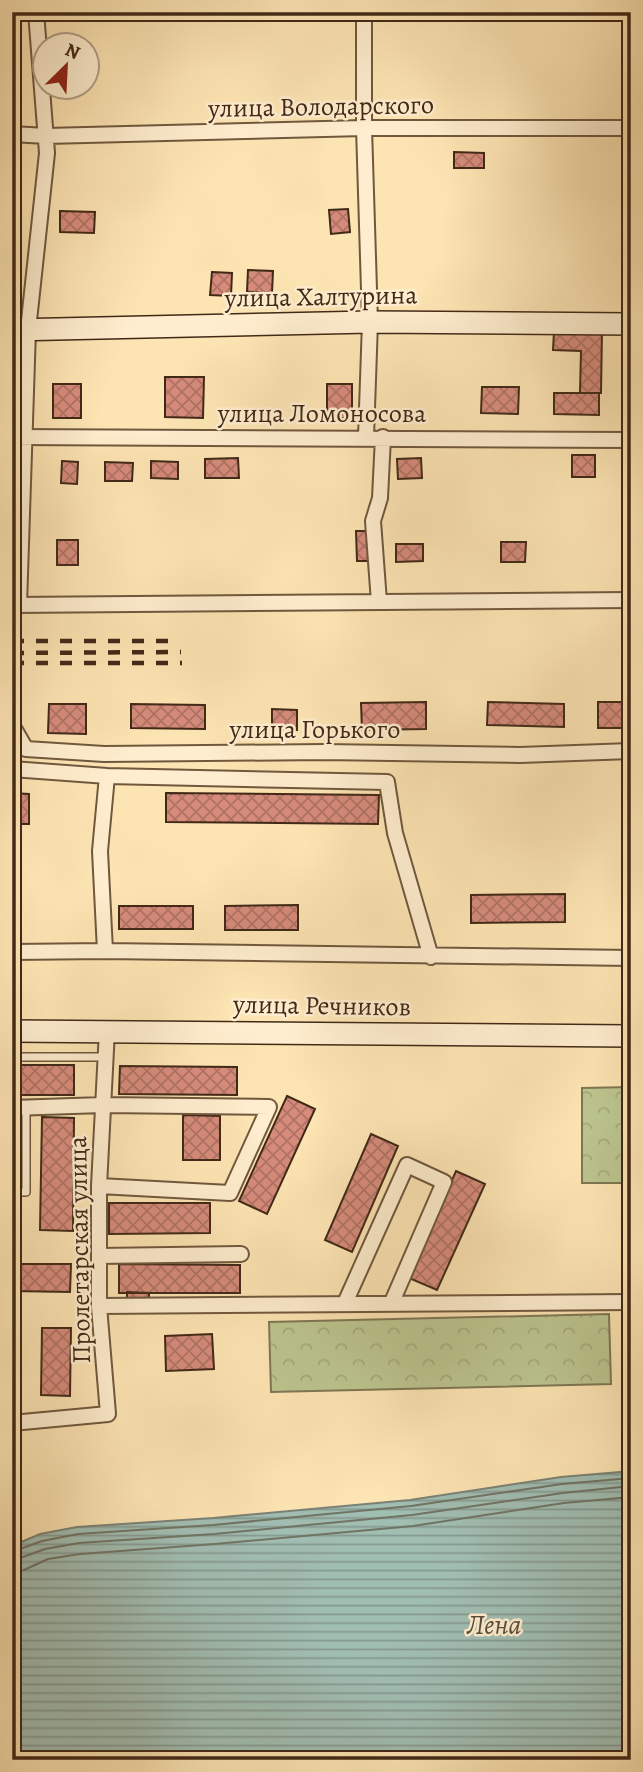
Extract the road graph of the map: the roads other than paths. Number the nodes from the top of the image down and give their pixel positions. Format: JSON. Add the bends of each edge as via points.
{"nodes":[{"id":1,"x":36,"y":12,"type":"edge"},
{"id":2,"x":364,"y":12,"type":"edge"},
{"id":3,"x":364,"y":128,"type":"junction"},
{"id":4,"x":631,"y":128,"type":"edge"},
{"id":5,"x":12,"y":134,"type":"edge"},
{"id":6,"x":46,"y":136,"type":"junction"},
{"id":7,"x":370,"y":322,"type":"junction"},
{"id":8,"x":631,"y":324,"type":"edge"},
{"id":9,"x":20,"y":330,"type":"edge"},
{"id":10,"x":18,"y":437,"type":"edge"},
{"id":11,"x":366,"y":437,"type":"junction"},
{"id":12,"x":383,"y":437,"type":"junction"},
{"id":13,"x":631,"y":440,"type":"edge"},
{"id":14,"x":631,"y":600,"type":"edge"},
{"id":15,"x":379,"y":602,"type":"junction"},
{"id":16,"x":16,"y":605,"type":"edge"},
{"id":17,"x":12,"y":725,"type":"edge"},
{"id":18,"x":631,"y":751,"type":"edge"},
{"id":19,"x":12,"y":769,"type":"edge"},
{"id":20,"x":107,"y":776,"type":"junction"},
{"id":21,"x":105,"y":951,"type":"junction"},
{"id":22,"x":12,"y":952,"type":"edge"},
{"id":23,"x":431,"y":957,"type":"junction"},
{"id":24,"x":631,"y":958,"type":"edge"},
{"id":25,"x":107,"y":1030,"type":"junction"},
{"id":26,"x":12,"y":1031,"type":"edge"},
{"id":27,"x":631,"y":1036,"type":"edge"},
{"id":28,"x":12,"y":1057,"type":"edge"},
{"id":29,"x":106,"y":1057,"type":"junction"},
{"id":30,"x":103,"y":1105,"type":"junction"},
{"id":31,"x":19,"y":1108,"type":"edge"},
{"id":32,"x":99,"y":1186,"type":"junction"},
{"id":33,"x":12,"y":1192,"type":"edge"},
{"id":34,"x":241,"y":1254,"type":"dead end"},
{"id":35,"x":99,"y":1256,"type":"junction"},
{"id":36,"x":392,"y":1302,"type":"junction"},
{"id":37,"x":631,"y":1302,"type":"edge"},
{"id":38,"x":345,"y":1303,"type":"junction"},
{"id":39,"x":99,"y":1306,"type":"junction"},
{"id":40,"x":12,"y":1423,"type":"edge"}],
"edges":[{"from":1,"to":6,"type":"street"},
{"from":2,"to":3,"type":"street"},
{"from":3,"to":4,"type":"street","name":"улица Володарского"},
{"from":3,"to":6,"type":"street","name":"улица Володарского"},
{"from":3,"to":7,"type":"street"},
{"from":5,"to":6,"type":"street","name":"улица Володарского"},
{"from":6,"to":9,"type":"street"},
{"from":7,"to":8,"type":"street","name":"улица Халтурина"},
{"from":7,"to":9,"type":"street","name":"улица Халтурина"},
{"from":7,"to":11,"type":"street"},
{"from":9,"to":10,"type":"street"},
{"from":10,"to":11,"type":"street","name":"улица Ломоносова"},
{"from":10,"to":16,"type":"street"},
{"from":11,"to":12,"type":"street","name":"улица Ломоносова"},
{"from":12,"to":13,"type":"street","name":"улица Ломоносова"},
{"from":12,"to":15,"type":"street","via":[[380,498],[373,521]]},
{"from":14,"to":15,"type":"street"},
{"from":15,"to":16,"type":"street"},
{"from":17,"to":18,"type":"street","name":"улица Горького","via":[[26,749],[104,754]]},
{"from":19,"to":20,"type":"street"},
{"from":20,"to":21,"type":"street","via":[[100,851]]},
{"from":20,"to":23,"type":"street","via":[[387,782],[395,833]]},
{"from":21,"to":22,"type":"street"},
{"from":21,"to":23,"type":"street"},
{"from":23,"to":24,"type":"street"},
{"from":25,"to":26,"type":"street","name":"улица Речников"},
{"from":25,"to":27,"type":"street","name":"улица Речников"},
{"from":25,"to":29,"type":"street","name":"Пролетарская улица"},
{"from":28,"to":29,"type":"lane"},
{"from":29,"to":30,"type":"street","name":"Пролетарская улица"},
{"from":30,"to":31,"type":"street"},
{"from":30,"to":32,"type":"street","name":"Пролетарская улица"},
{"from":30,"to":32,"type":"street","via":[[269,1107],[230,1193]]},
{"from":31,"to":33,"type":"lane","via":[[26,1192]]},
{"from":32,"to":35,"type":"street","name":"Пролетарская улица"},
{"from":34,"to":35,"type":"street"},
{"from":35,"to":39,"type":"street","name":"Пролетарская улица"},
{"from":36,"to":37,"type":"street"},
{"from":36,"to":38,"type":"street"},
{"from":36,"to":38,"type":"street","via":[[444,1182],[407,1165]]},
{"from":38,"to":39,"type":"street"},
{"from":39,"to":40,"type":"street","name":"Пролетарская улица","via":[[108,1414]]}]}
